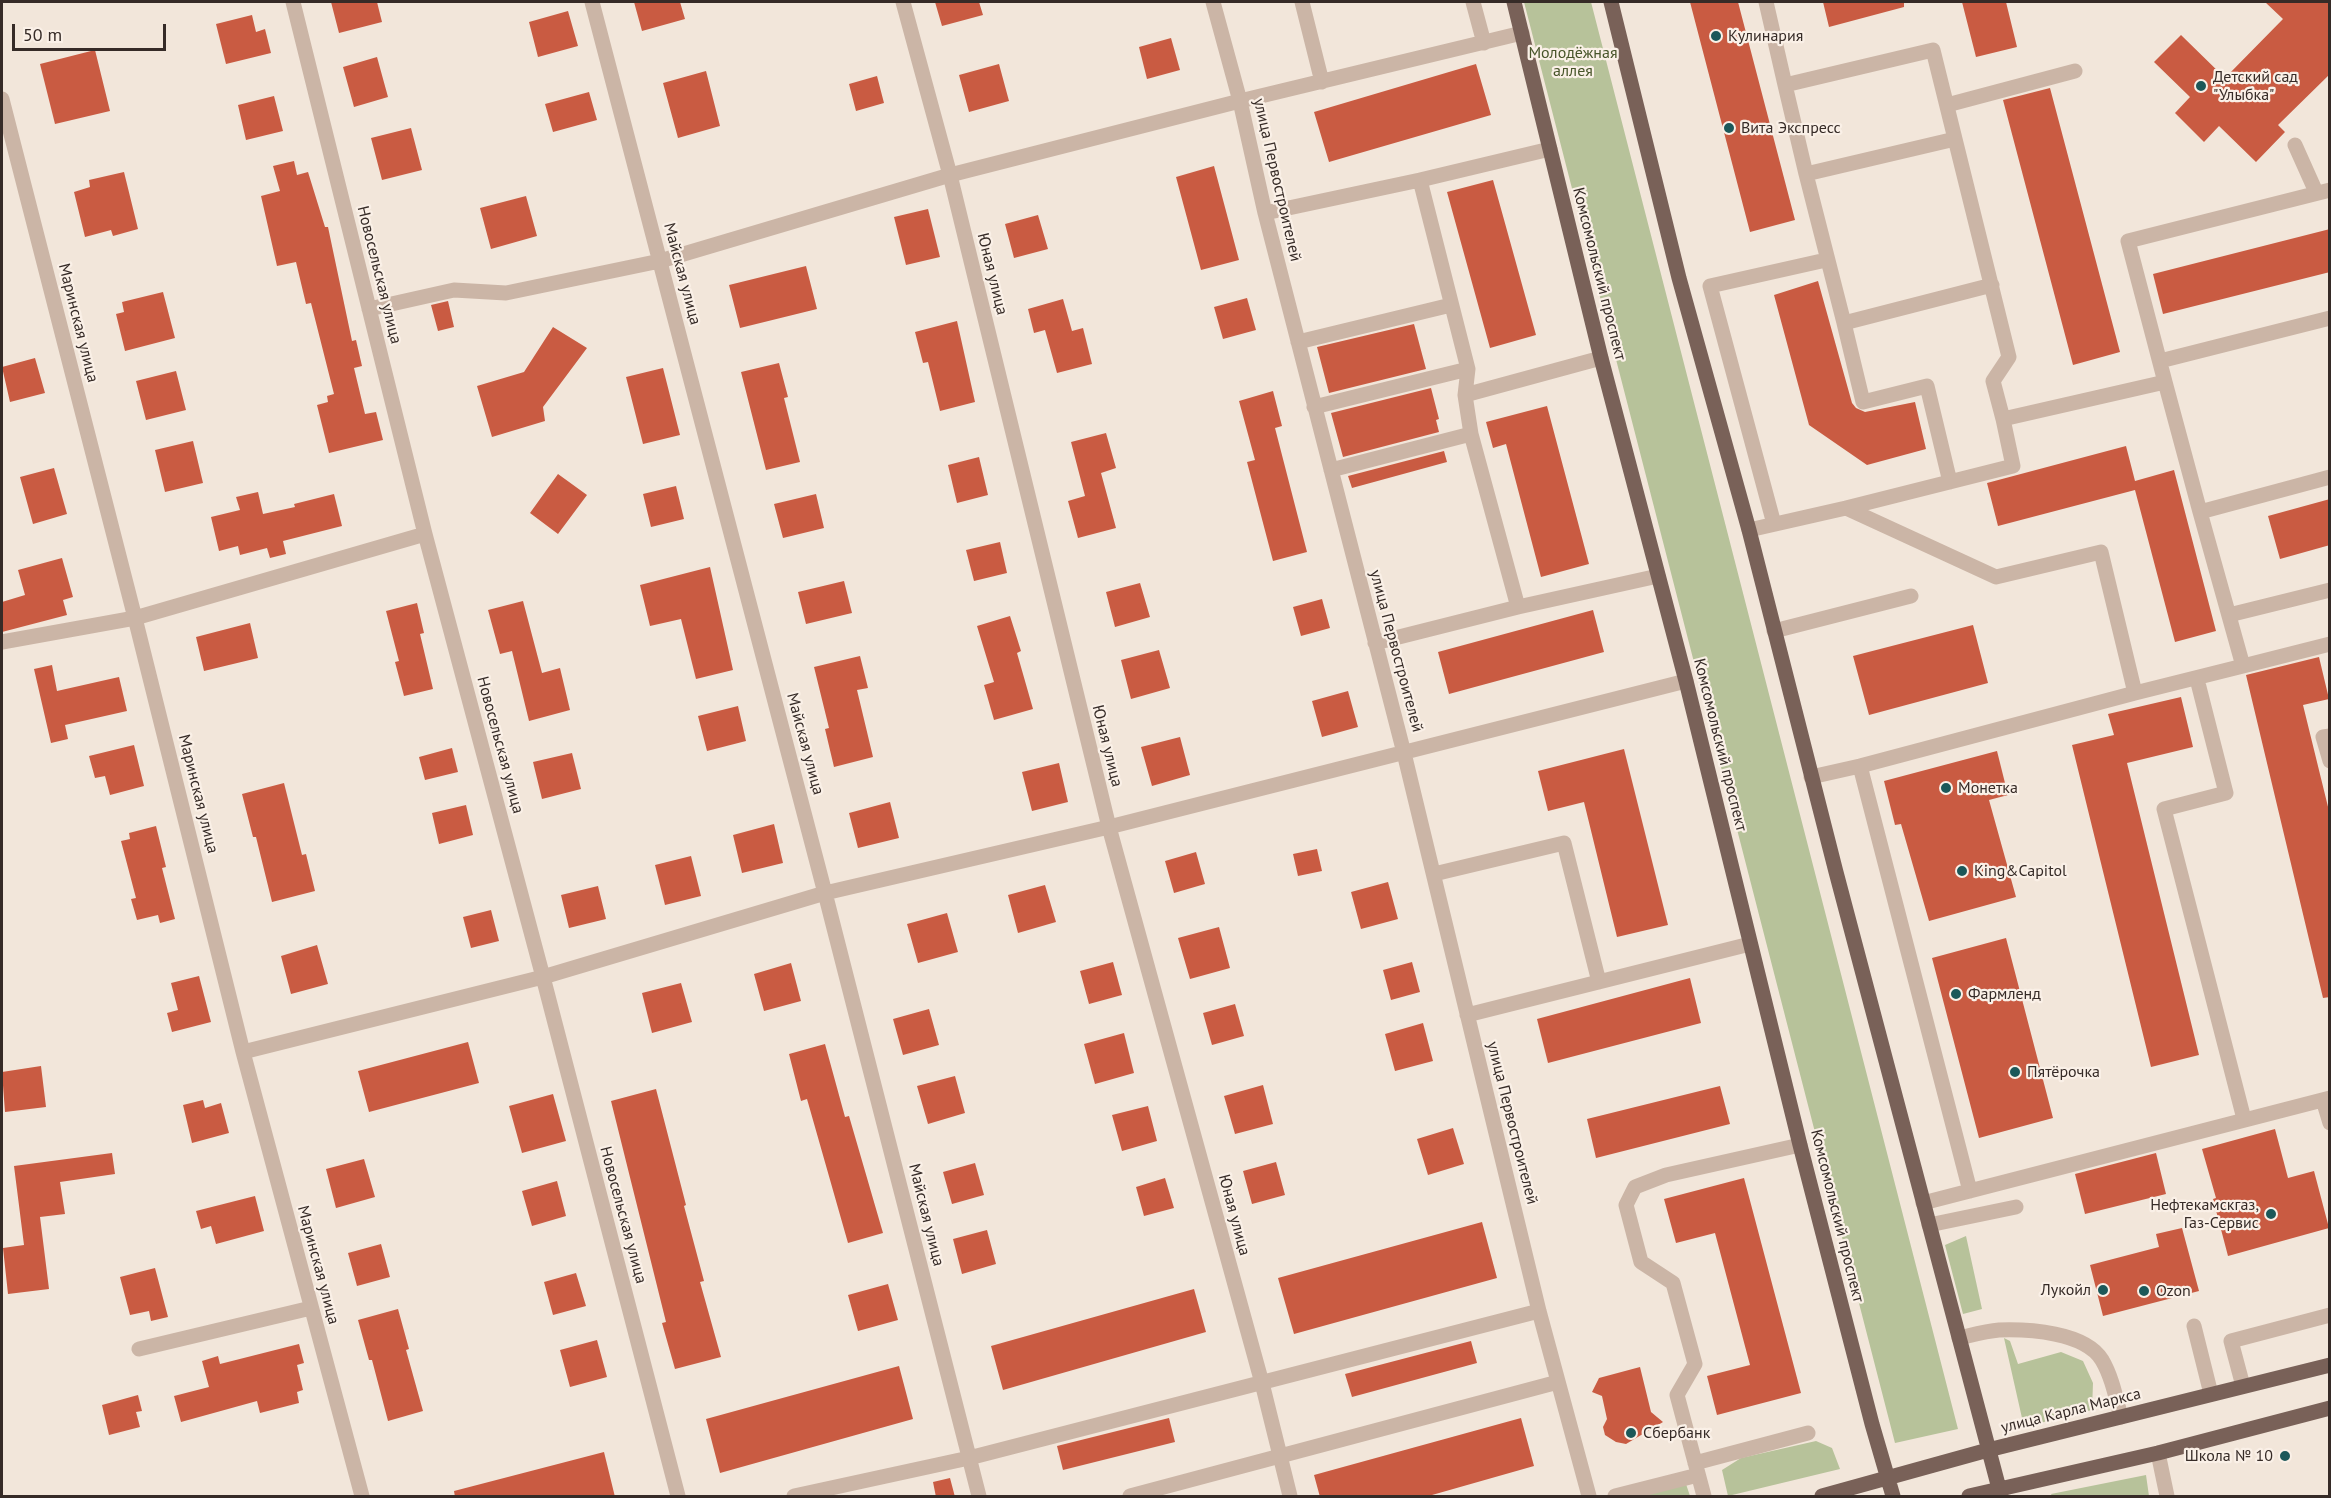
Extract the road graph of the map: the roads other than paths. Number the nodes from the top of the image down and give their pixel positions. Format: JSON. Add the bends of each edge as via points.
{"nodes":[{"id":1,"x":293,"y":2,"type":"edge"},
{"id":2,"x":592,"y":2,"type":"edge"},
{"id":3,"x":903,"y":2,"type":"edge"},
{"id":4,"x":1213,"y":2,"type":"edge"},
{"id":5,"x":1302,"y":2,"type":"edge"},
{"id":6,"x":1473,"y":2,"type":"edge"},
{"id":7,"x":1514,"y":2,"type":"edge"},
{"id":8,"x":1611,"y":2,"type":"edge"},
{"id":9,"x":1766,"y":2,"type":"edge"},
{"id":10,"x":1522,"y":33,"type":"junction"},
{"id":11,"x":1484,"y":43,"type":"junction"},
{"id":12,"x":2075,"y":71,"type":"dead end"},
{"id":13,"x":1322,"y":82,"type":"junction"},
{"id":14,"x":1785,"y":85,"type":"junction"},
{"id":15,"x":2,"y":99,"type":"edge"},
{"id":16,"x":1240,"y":101,"type":"junction"},
{"id":17,"x":1947,"y":105,"type":"junction"},
{"id":18,"x":1955,"y":139,"type":"junction"},
{"id":19,"x":2295,"y":145,"type":"dead end"},
{"id":20,"x":1550,"y":149,"type":"junction"},
{"id":21,"x":1806,"y":174,"type":"junction"},
{"id":22,"x":950,"y":175,"type":"junction"},
{"id":23,"x":1420,"y":180,"type":"junction"},
{"id":24,"x":2323,"y":191,"type":"edge"},
{"id":25,"x":1264,"y":213,"type":"junction"},
{"id":26,"x":1826,"y":260,"type":"junction"},
{"id":27,"x":660,"y":261,"type":"junction"},
{"id":28,"x":1992,"y":285,"type":"junction"},
{"id":29,"x":1451,"y":305,"type":"junction"},
{"id":30,"x":369,"y":309,"type":"junction"},
{"id":31,"x":2330,"y":318,"type":"edge"},
{"id":32,"x":1844,"y":323,"type":"junction"},
{"id":33,"x":1298,"y":342,"type":"junction"},
{"id":34,"x":1601,"y":358,"type":"junction"},
{"id":35,"x":2160,"y":361,"type":"junction"},
{"id":36,"x":1468,"y":369,"type":"junction"},
{"id":37,"x":2165,"y":382,"type":"junction"},
{"id":38,"x":1465,"y":395,"type":"junction"},
{"id":39,"x":1314,"y":407,"type":"junction"},
{"id":40,"x":2003,"y":419,"type":"junction"},
{"id":41,"x":1471,"y":434,"type":"junction"},
{"id":42,"x":1331,"y":470,"type":"junction"},
{"id":43,"x":2330,"y":477,"type":"edge"},
{"id":44,"x":1950,"y":482,"type":"junction"},
{"id":45,"x":1846,"y":508,"type":"junction"},
{"id":46,"x":2200,"y":512,"type":"junction"},
{"id":47,"x":1774,"y":524,"type":"junction"},
{"id":48,"x":1749,"y":530,"type":"junction"},
{"id":49,"x":424,"y":534,"type":"junction"},
{"id":50,"x":1658,"y":576,"type":"junction"},
{"id":51,"x":2330,"y":590,"type":"edge"},
{"id":52,"x":1911,"y":596,"type":"dead end"},
{"id":53,"x":1518,"y":607,"type":"junction"},
{"id":54,"x":2229,"y":615,"type":"junction"},
{"id":55,"x":135,"y":618,"type":"junction"},
{"id":56,"x":1774,"y":631,"type":"junction"},
{"id":57,"x":2,"y":642,"type":"edge"},
{"id":58,"x":1375,"y":643,"type":"junction"},
{"id":59,"x":2330,"y":644,"type":"edge"},
{"id":60,"x":2242,"y":666,"type":"junction"},
{"id":61,"x":2197,"y":679,"type":"junction"},
{"id":62,"x":1686,"y":681,"type":"junction"},
{"id":63,"x":2135,"y":693,"type":"junction"},
{"id":64,"x":2330,"y":736,"type":"edge"},
{"id":65,"x":1404,"y":753,"type":"junction"},
{"id":66,"x":2330,"y":761,"type":"edge"},
{"id":67,"x":1860,"y":766,"type":"junction"},
{"id":68,"x":1811,"y":777,"type":"junction"},
{"id":69,"x":1109,"y":827,"type":"junction"},
{"id":70,"x":1434,"y":874,"type":"junction"},
{"id":71,"x":825,"y":893,"type":"junction"},
{"id":72,"x":1750,"y":944,"type":"junction"},
{"id":73,"x":543,"y":977,"type":"junction"},
{"id":74,"x":1599,"y":982,"type":"junction"},
{"id":75,"x":1467,"y":1015,"type":"junction"},
{"id":76,"x":243,"y":1052,"type":"junction"},
{"id":77,"x":2326,"y":1099,"type":"edge"},
{"id":78,"x":2244,"y":1119,"type":"junction"},
{"id":79,"x":2330,"y":1123,"type":"edge"},
{"id":80,"x":1800,"y":1146,"type":"junction"},
{"id":81,"x":1970,"y":1191,"type":"junction"},
{"id":82,"x":1923,"y":1203,"type":"junction"},
{"id":83,"x":2016,"y":1208,"type":"dead end"},
{"id":84,"x":1929,"y":1225,"type":"junction"},
{"id":85,"x":311,"y":1308,"type":"junction"},
{"id":86,"x":1539,"y":1311,"type":"junction"},
{"id":87,"x":2330,"y":1315,"type":"edge"},
{"id":88,"x":2194,"y":1326,"type":"dead end"},
{"id":89,"x":1959,"y":1338,"type":"junction"},
{"id":90,"x":139,"y":1349,"type":"dead end"},
{"id":91,"x":2330,"y":1365,"type":"edge"},
{"id":92,"x":1558,"y":1382,"type":"junction"},
{"id":93,"x":1262,"y":1383,"type":"junction"},
{"id":94,"x":2243,"y":1386,"type":"junction"},
{"id":95,"x":2211,"y":1394,"type":"junction"},
{"id":96,"x":2330,"y":1408,"type":"edge"},
{"id":97,"x":2121,"y":1417,"type":"junction"},
{"id":98,"x":1808,"y":1434,"type":"dead end"},
{"id":99,"x":1988,"y":1450,"type":"junction"},
{"id":100,"x":2157,"y":1453,"type":"junction"},
{"id":101,"x":1279,"y":1456,"type":"junction"},
{"id":102,"x":969,"y":1458,"type":"junction"},
{"id":103,"x":1696,"y":1469,"type":"junction"},
{"id":104,"x":1888,"y":1479,"type":"junction"},
{"id":105,"x":2000,"y":1492,"type":"edge"},
{"id":106,"x":362,"y":1497,"type":"edge"},
{"id":107,"x":678,"y":1497,"type":"edge"},
{"id":108,"x":794,"y":1497,"type":"edge"},
{"id":109,"x":979,"y":1497,"type":"edge"},
{"id":110,"x":1130,"y":1497,"type":"edge"},
{"id":111,"x":1290,"y":1497,"type":"edge"},
{"id":112,"x":1589,"y":1497,"type":"edge"},
{"id":113,"x":1615,"y":1497,"type":"edge"},
{"id":114,"x":1704,"y":1497,"type":"edge"},
{"id":115,"x":1822,"y":1497,"type":"edge"},
{"id":116,"x":1893,"y":1497,"type":"edge"},
{"id":117,"x":1969,"y":1497,"type":"edge"},
{"id":118,"x":2167,"y":1497,"type":"edge"}],
"edges":[{"from":1,"to":30,"type":"street","name":"Новосельская улица"},
{"from":2,"to":27,"type":"street","name":"Майская улица"},
{"from":3,"to":22,"type":"street","name":"Юная улица"},
{"from":4,"to":16,"type":"street","name":"улица Первостроителей"},
{"from":5,"to":13,"type":"street"},
{"from":6,"to":11,"type":"street"},
{"from":7,"to":10,"type":"main road","name":"Комсомольский проспект"},
{"from":8,"to":48,"type":"main road","via":[[1678,278]]},
{"from":9,"to":14,"type":"street"},
{"from":10,"to":11,"type":"street"},
{"from":10,"to":20,"type":"main road","name":"Комсомольский проспект"},
{"from":11,"to":13,"type":"street"},
{"from":12,"to":17,"type":"street"},
{"from":13,"to":16,"type":"street"},
{"from":14,"to":17,"type":"street","via":[[1933,50]]},
{"from":14,"to":21,"type":"street"},
{"from":15,"to":55,"type":"street","name":"Маринская улица"},
{"from":16,"to":22,"type":"street"},
{"from":16,"to":25,"type":"street","name":"улица Первостроителей"},
{"from":17,"to":18,"type":"street"},
{"from":18,"to":21,"type":"street"},
{"from":18,"to":28,"type":"street"},
{"from":19,"to":24,"type":"street"},
{"from":20,"to":23,"type":"street"},
{"from":20,"to":34,"type":"main road","name":"Комсомольский проспект"},
{"from":21,"to":26,"type":"street"},
{"from":22,"to":27,"type":"street"},
{"from":22,"to":69,"type":"street","name":"Юная улица"},
{"from":23,"to":25,"type":"street"},
{"from":23,"to":29,"type":"street"},
{"from":24,"to":35,"type":"street","via":[[2128,241]]},
{"from":25,"to":33,"type":"street","name":"улица Первостроителей"},
{"from":26,"to":32,"type":"street"},
{"from":26,"to":47,"type":"street","via":[[1710,286]]},
{"from":27,"to":30,"type":"street","via":[[506,293],[454,290]]},
{"from":27,"to":71,"type":"street","name":"Майская улица"},
{"from":28,"to":32,"type":"street"},
{"from":28,"to":40,"type":"street","via":[[2009,357],[1993,381]]},
{"from":29,"to":33,"type":"street"},
{"from":29,"to":36,"type":"street"},
{"from":30,"to":49,"type":"street","name":"Новосельская улица"},
{"from":31,"to":35,"type":"street"},
{"from":32,"to":44,"type":"street","via":[[1863,402],[1927,386]]},
{"from":33,"to":39,"type":"street","name":"улица Первостроителей"},
{"from":34,"to":38,"type":"street"},
{"from":34,"to":50,"type":"main road","name":"Комсомольский проспект"},
{"from":35,"to":37,"type":"street"},
{"from":36,"to":38,"type":"street"},
{"from":36,"to":39,"type":"street"},
{"from":37,"to":40,"type":"street"},
{"from":37,"to":46,"type":"street"},
{"from":38,"to":41,"type":"street"},
{"from":39,"to":42,"type":"street","name":"улица Первостроителей"},
{"from":40,"to":44,"type":"street","via":[[2013,466]]},
{"from":41,"to":42,"type":"street"},
{"from":41,"to":53,"type":"street"},
{"from":42,"to":58,"type":"street","name":"улица Первостроителей"},
{"from":43,"to":46,"type":"street"},
{"from":44,"to":45,"type":"street"},
{"from":45,"to":47,"type":"street"},
{"from":45,"to":63,"type":"street","via":[[1996,577],[2102,552]]},
{"from":46,"to":54,"type":"street"},
{"from":47,"to":48,"type":"street"},
{"from":48,"to":56,"type":"main road"},
{"from":49,"to":55,"type":"street"},
{"from":49,"to":73,"type":"street","name":"Новосельская улица"},
{"from":50,"to":53,"type":"street"},
{"from":50,"to":62,"type":"main road","name":"Комсомольский проспект"},
{"from":51,"to":54,"type":"street"},
{"from":52,"to":56,"type":"street"},
{"from":53,"to":58,"type":"street"},
{"from":54,"to":60,"type":"street"},
{"from":55,"to":57,"type":"street"},
{"from":55,"to":76,"type":"street","name":"Маринская улица"},
{"from":56,"to":68,"type":"main road"},
{"from":58,"to":65,"type":"street","name":"улица Первостроителей"},
{"from":59,"to":60,"type":"street"},
{"from":60,"to":61,"type":"street"},
{"from":61,"to":63,"type":"street"},
{"from":61,"to":78,"type":"street","via":[[2226,793],[2164,809]]},
{"from":62,"to":65,"type":"street"},
{"from":62,"to":72,"type":"main road","name":"Комсомольский проспект"},
{"from":63,"to":67,"type":"street"},
{"from":64,"to":66,"type":"street","via":[[2323,737]]},
{"from":65,"to":69,"type":"street"},
{"from":65,"to":70,"type":"street","name":"улица Первостроителей"},
{"from":67,"to":68,"type":"street"},
{"from":67,"to":81,"type":"street"},
{"from":68,"to":82,"type":"main road"},
{"from":69,"to":71,"type":"street"},
{"from":69,"to":93,"type":"street","name":"Юная улица"},
{"from":70,"to":74,"type":"street","via":[[1564,843]]},
{"from":70,"to":75,"type":"street","name":"улица Первостроителей"},
{"from":71,"to":73,"type":"street"},
{"from":71,"to":102,"type":"street","name":"Майская улица"},
{"from":72,"to":74,"type":"street"},
{"from":72,"to":80,"type":"main road","name":"Комсомольский проспект"},
{"from":73,"to":76,"type":"street"},
{"from":73,"to":107,"type":"street","name":"Новосельская улица"},
{"from":74,"to":75,"type":"street"},
{"from":75,"to":86,"type":"street","name":"улица Первостроителей"},
{"from":76,"to":85,"type":"street","name":"Маринская улица"},
{"from":77,"to":78,"type":"street"},
{"from":77,"to":79,"type":"street"},
{"from":78,"to":81,"type":"street"},
{"from":80,"to":103,"type":"street","via":[[1666,1175],[1635,1187],[1626,1205],[1641,1262],[1673,1282],[1695,1364],[1677,1395]]},
{"from":80,"to":104,"type":"main road","name":"Комсомольский проспект"},
{"from":81,"to":82,"type":"street"},
{"from":82,"to":84,"type":"main road"},
{"from":83,"to":84,"type":"street"},
{"from":84,"to":89,"type":"main road"},
{"from":85,"to":90,"type":"street"},
{"from":85,"to":106,"type":"street","name":"Маринская улица"},
{"from":86,"to":92,"type":"street","name":"улица Первостроителей"},
{"from":86,"to":93,"type":"street"},
{"from":87,"to":94,"type":"street","via":[[2230,1341]]},
{"from":88,"to":95,"type":"street"},
{"from":89,"to":97,"type":"street","via":[[1999,1330],[2061,1334],[2087,1346],[2101,1359]]},
{"from":89,"to":99,"type":"main road"},
{"from":91,"to":94,"type":"main road","name":"улица Карла Маркса"},
{"from":92,"to":101,"type":"street"},
{"from":92,"to":112,"type":"street","name":"улица Первостроителей"},
{"from":93,"to":101,"type":"street","name":"Юная улица"},
{"from":93,"to":102,"type":"street"},
{"from":94,"to":95,"type":"main road","name":"улица Карла Маркса"},
{"from":95,"to":97,"type":"main road","name":"улица Карла Маркса"},
{"from":96,"to":100,"type":"main road"},
{"from":97,"to":99,"type":"main road","name":"улица Карла Маркса"},
{"from":98,"to":103,"type":"street"},
{"from":99,"to":104,"type":"main road","name":"улица Карла Маркса"},
{"from":99,"to":105,"type":"main road"},
{"from":100,"to":105,"type":"main road"},
{"from":100,"to":118,"type":"street"},
{"from":101,"to":110,"type":"street"},
{"from":101,"to":111,"type":"street","name":"Юная улица"},
{"from":102,"to":108,"type":"street"},
{"from":102,"to":109,"type":"street","name":"Майская улица"},
{"from":103,"to":113,"type":"street"},
{"from":103,"to":114,"type":"street"},
{"from":104,"to":115,"type":"main road","name":"улица Карла Маркса"},
{"from":104,"to":116,"type":"main road","name":"Комсомольский проспект"},
{"from":105,"to":117,"type":"main road"}]}
